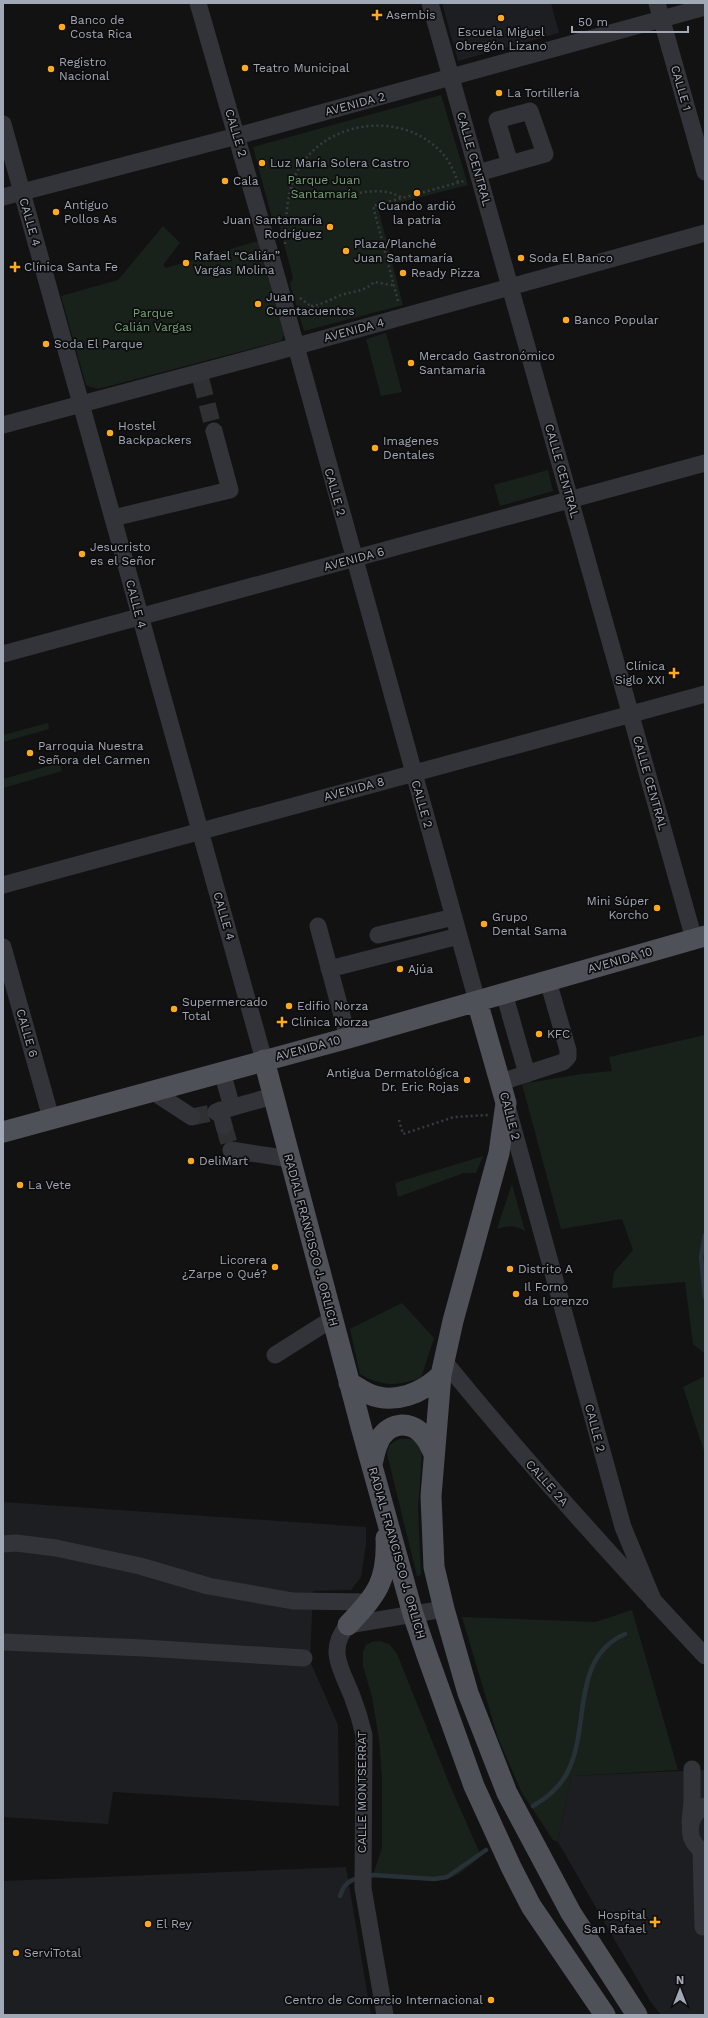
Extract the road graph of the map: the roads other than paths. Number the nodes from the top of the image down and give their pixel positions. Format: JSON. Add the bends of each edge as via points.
{"nodes":[{"id":1,"x":198,"y":3,"type":"edge"},
{"id":2,"x":430,"y":3,"type":"edge"},
{"id":3,"x":705,"y":7,"type":"edge"},
{"id":4,"x":659,"y":11,"type":"edge"},
{"id":5,"x":451,"y":77,"type":"junction"},
{"id":6,"x":3,"y":124,"type":"edge"},
{"id":7,"x":237,"y":136,"type":"junction"},
{"id":8,"x":510,"y":164,"type":"dead end"},
{"id":9,"x":705,"y":172,"type":"edge"},
{"id":10,"x":474,"y":176,"type":"junction"},
{"id":11,"x":22,"y":192,"type":"junction"},
{"id":12,"x":3,"y":197,"type":"edge"},
{"id":13,"x":705,"y":233,"type":"edge"},
{"id":14,"x":510,"y":287,"type":"junction"},
{"id":15,"x":295,"y":346,"type":"junction"},
{"id":16,"x":81,"y":404,"type":"junction"},
{"id":17,"x":3,"y":425,"type":"edge"},
{"id":18,"x":214,"y":431,"type":"tunnel mouth"},
{"id":19,"x":705,"y":463,"type":"edge"},
{"id":20,"x":570,"y":500,"type":"junction"},
{"id":21,"x":113,"y":518,"type":"junction"},
{"id":22,"x":354,"y":559,"type":"junction"},
{"id":23,"x":140,"y":617,"type":"junction"},
{"id":24,"x":3,"y":654,"type":"edge"},
{"id":25,"x":705,"y":694,"type":"edge"},
{"id":26,"x":631,"y":715,"type":"junction"},
{"id":27,"x":413,"y":773,"type":"junction"},
{"id":28,"x":200,"y":831,"type":"junction"},
{"id":29,"x":3,"y":885,"type":"edge"},
{"id":30,"x":454,"y":917,"type":"junction"},
{"id":31,"x":318,"y":926,"type":"dead end"},
{"id":32,"x":378,"y":935,"type":"dead end"},
{"id":33,"x":459,"y":936,"type":"junction"},
{"id":34,"x":700,"y":938,"type":"edge"},
{"id":35,"x":3,"y":947,"type":"edge"},
{"id":36,"x":330,"y":969,"type":"junction"},
{"id":37,"x":548,"y":981,"type":"junction"},
{"id":38,"x":504,"y":993,"type":"junction"},
{"id":39,"x":477,"y":1001,"type":"junction"},
{"id":40,"x":348,"y":1038,"type":"junction"},
{"id":41,"x":264,"y":1060,"type":"junction"},
{"id":42,"x":222,"y":1072,"type":"junction"},
{"id":43,"x":527,"y":1074,"type":"junction"},
{"id":44,"x":501,"y":1082,"type":"junction"},
{"id":45,"x":152,"y":1091,"type":"junction"},
{"id":46,"x":273,"y":1096,"type":"junction"},
{"id":47,"x":506,"y":1109,"type":"junction"},
{"id":48,"x":192,"y":1117,"type":"tunnel mouth"},
{"id":49,"x":51,"y":1118,"type":"junction"},
{"id":50,"x":3,"y":1132,"type":"edge"},
{"id":51,"x":231,"y":1150,"type":"dead end"},
{"id":52,"x":290,"y":1159,"type":"junction"},
{"id":53,"x":332,"y":1318,"type":"junction"},
{"id":54,"x":274,"y":1355,"type":"dead end"},
{"id":55,"x":442,"y":1368,"type":"junction"},
{"id":56,"x":349,"y":1382,"type":"junction"},
{"id":57,"x":434,"y":1454,"type":"junction"},
{"id":58,"x":372,"y":1464,"type":"junction"},
{"id":59,"x":385,"y":1507,"type":"junction"},
{"id":60,"x":622,"y":1527,"type":"junction"},
{"id":61,"x":597,"y":1539,"type":"junction"},
{"id":62,"x":3,"y":1544,"type":"edge"},
{"id":63,"x":370,"y":1602,"type":"junction"},
{"id":64,"x":654,"y":1602,"type":"junction"},
{"id":65,"x":444,"y":1609,"type":"junction"},
{"id":66,"x":413,"y":1614,"type":"junction"},
{"id":67,"x":348,"y":1625,"type":"junction"},
{"id":68,"x":3,"y":1642,"type":"edge"},
{"id":69,"x":705,"y":1656,"type":"edge"},
{"id":70,"x":304,"y":1658,"type":"dead end"},
{"id":71,"x":705,"y":1787,"type":"edge"},
{"id":72,"x":705,"y":1806,"type":"edge"},
{"id":73,"x":690,"y":1824,"type":"junction"},
{"id":74,"x":703,"y":1851,"type":"edge"},
{"id":75,"x":531,"y":1906,"type":"junction"},
{"id":76,"x":703,"y":1927,"type":"dead end"},
{"id":77,"x":385,"y":2015,"type":"edge"},
{"id":78,"x":591,"y":2015,"type":"edge"},
{"id":79,"x":605,"y":2015,"type":"edge"},
{"id":80,"x":637,"y":2015,"type":"edge"}],
"edges":[{"from":1,"to":7,"type":"street","name":"CALLE 2"},
{"from":2,"to":5,"type":"street","name":"CALLE CENTRAL"},
{"from":3,"to":4,"type":"street","name":"AVENIDA 2"},
{"from":4,"to":5,"type":"street","name":"AVENIDA 2"},
{"from":4,"to":9,"type":"street","name":"CALLE 1"},
{"from":5,"to":7,"type":"street","name":"AVENIDA 2"},
{"from":5,"to":10,"type":"street","name":"CALLE CENTRAL"},
{"from":6,"to":11,"type":"street","name":"CALLE 4"},
{"from":7,"to":11,"type":"street","name":"AVENIDA 2"},
{"from":7,"to":15,"type":"street","name":"CALLE 2"},
{"from":8,"to":10,"type":"street"},
{"from":10,"to":14,"type":"street","name":"CALLE CENTRAL"},
{"from":11,"to":12,"type":"street","name":"AVENIDA 2"},
{"from":11,"to":16,"type":"street","name":"CALLE 4"},
{"from":13,"to":14,"type":"street","name":"AVENIDA 4"},
{"from":14,"to":15,"type":"street","name":"AVENIDA 4"},
{"from":14,"to":20,"type":"street","name":"CALLE CENTRAL"},
{"from":15,"to":16,"type":"street","name":"AVENIDA 4","via":[[200,376]]},
{"from":15,"to":22,"type":"street","name":"CALLE 2"},
{"from":16,"to":17,"type":"street","name":"AVENIDA 4"},
{"from":16,"to":21,"type":"street","name":"CALLE 4"},
{"from":18,"to":21,"type":"street","via":[[230,490]]},
{"from":19,"to":20,"type":"street","name":"AVENIDA 6"},
{"from":20,"to":22,"type":"street","name":"AVENIDA 6"},
{"from":20,"to":26,"type":"street","name":"CALLE CENTRAL"},
{"from":21,"to":23,"type":"street","name":"CALLE 4"},
{"from":22,"to":23,"type":"street","name":"AVENIDA 6"},
{"from":22,"to":27,"type":"street","name":"CALLE 2"},
{"from":23,"to":24,"type":"street","name":"AVENIDA 6"},
{"from":23,"to":28,"type":"street","name":"CALLE 4"},
{"from":25,"to":26,"type":"street","name":"AVENIDA 8"},
{"from":26,"to":27,"type":"street","name":"AVENIDA 8"},
{"from":26,"to":34,"type":"street","name":"CALLE CENTRAL"},
{"from":27,"to":28,"type":"street","name":"AVENIDA 8"},
{"from":27,"to":30,"type":"street","name":"CALLE 2"},
{"from":28,"to":29,"type":"street","name":"AVENIDA 8"},
{"from":28,"to":41,"type":"street","name":"CALLE 4"},
{"from":30,"to":32,"type":"street"},
{"from":30,"to":33,"type":"street","name":"CALLE 2"},
{"from":31,"to":36,"type":"street"},
{"from":33,"to":36,"type":"street"},
{"from":33,"to":39,"type":"street","name":"CALLE 2"},
{"from":34,"to":37,"type":"main road","name":"AVENIDA 10"},
{"from":35,"to":49,"type":"street","name":"CALLE 6"},
{"from":36,"to":40,"type":"street"},
{"from":37,"to":38,"type":"main road","name":"AVENIDA 10"},
{"from":37,"to":43,"type":"street","via":[[568,1057],[563,1062]]},
{"from":38,"to":39,"type":"main road","name":"AVENIDA 10"},
{"from":38,"to":43,"type":"street"},
{"from":39,"to":40,"type":"main road","name":"AVENIDA 10"},
{"from":39,"to":44,"type":"main road","name":"CALLE 2"},
{"from":40,"to":41,"type":"main road","name":"AVENIDA 10"},
{"from":41,"to":42,"type":"main road","name":"AVENIDA 10"},
{"from":41,"to":46,"type":"main road","name":"RADIAL FRANCISCO J. ORLICH"},
{"from":42,"to":45,"type":"main road","name":"AVENIDA 10"},
{"from":42,"to":46,"type":"street","via":[[223,1114]]},
{"from":43,"to":44,"type":"street"},
{"from":44,"to":47,"type":"main road","name":"CALLE 2"},
{"from":45,"to":48,"type":"street"},
{"from":45,"to":49,"type":"main road","name":"AVENIDA 10"},
{"from":46,"to":52,"type":"main road","name":"RADIAL FRANCISCO J. ORLICH"},
{"from":47,"to":55,"type":"main road","via":[[499,1153]]},
{"from":47,"to":60,"type":"street","name":"CALLE 2"},
{"from":49,"to":50,"type":"main road","name":"AVENIDA 10"},
{"from":51,"to":52,"type":"street"},
{"from":52,"to":53,"type":"main road","name":"RADIAL FRANCISCO J. ORLICH"},
{"from":53,"to":54,"type":"street"},
{"from":53,"to":56,"type":"main road","name":"RADIAL FRANCISCO J. ORLICH"},
{"from":55,"to":56,"type":"main road","via":[[430,1386],[394,1398],[372,1395]]},
{"from":55,"to":57,"type":"main road"},
{"from":55,"to":61,"type":"street","name":"CALLE 2A"},
{"from":56,"to":58,"type":"main road","name":"RADIAL FRANCISCO J. ORLICH"},
{"from":57,"to":58,"type":"main road","via":[[423,1434],[414,1427],[397,1424],[382,1435]]},
{"from":57,"to":65,"type":"main road","via":[[431,1526],[434,1567]]},
{"from":58,"to":59,"type":"main road","name":"RADIAL FRANCISCO J. ORLICH"},
{"from":59,"to":63,"type":"main road","via":[[384,1572]]},
{"from":59,"to":66,"type":"main road","name":"RADIAL FRANCISCO J. ORLICH"},
{"from":60,"to":61,"type":"street","via":[[622,1536],[615,1543],[608,1544]]},
{"from":60,"to":64,"type":"street","name":"CALLE 2"},
{"from":61,"to":64,"type":"street","name":"CALLE 2A"},
{"from":62,"to":63,"type":"street","via":[[56,1548],[140,1566],[208,1586],[293,1601]]},
{"from":63,"to":67,"type":"main road"},
{"from":64,"to":69,"type":"street","name":"CALLE 2A"},
{"from":65,"to":66,"type":"street"},
{"from":65,"to":80,"type":"main road","via":[[468,1693],[507,1793],[571,1913]]},
{"from":66,"to":67,"type":"street"},
{"from":66,"to":75,"type":"main road","name":"RADIAL FRANCISCO J. ORLICH","via":[[474,1786],[510,1867]]},
{"from":67,"to":77,"type":"street","name":"CALLE MONTSERRAT","via":[[341,1633],[337,1661],[362,1723],[364,1735],[363,1888]]},
{"from":68,"to":70,"type":"street"},
{"from":71,"to":73,"type":"street","via":[[692,1769]]},
{"from":72,"to":73,"type":"street","via":[[698,1811]]},
{"from":73,"to":74,"type":"street","via":[[692,1839]]},
{"from":74,"to":76,"type":"street"},
{"from":75,"to":78,"type":"main road","via":[[553,1953]]},
{"from":75,"to":79,"type":"main road","name":"RADIAL FRANCISCO J. ORLICH"}]}
